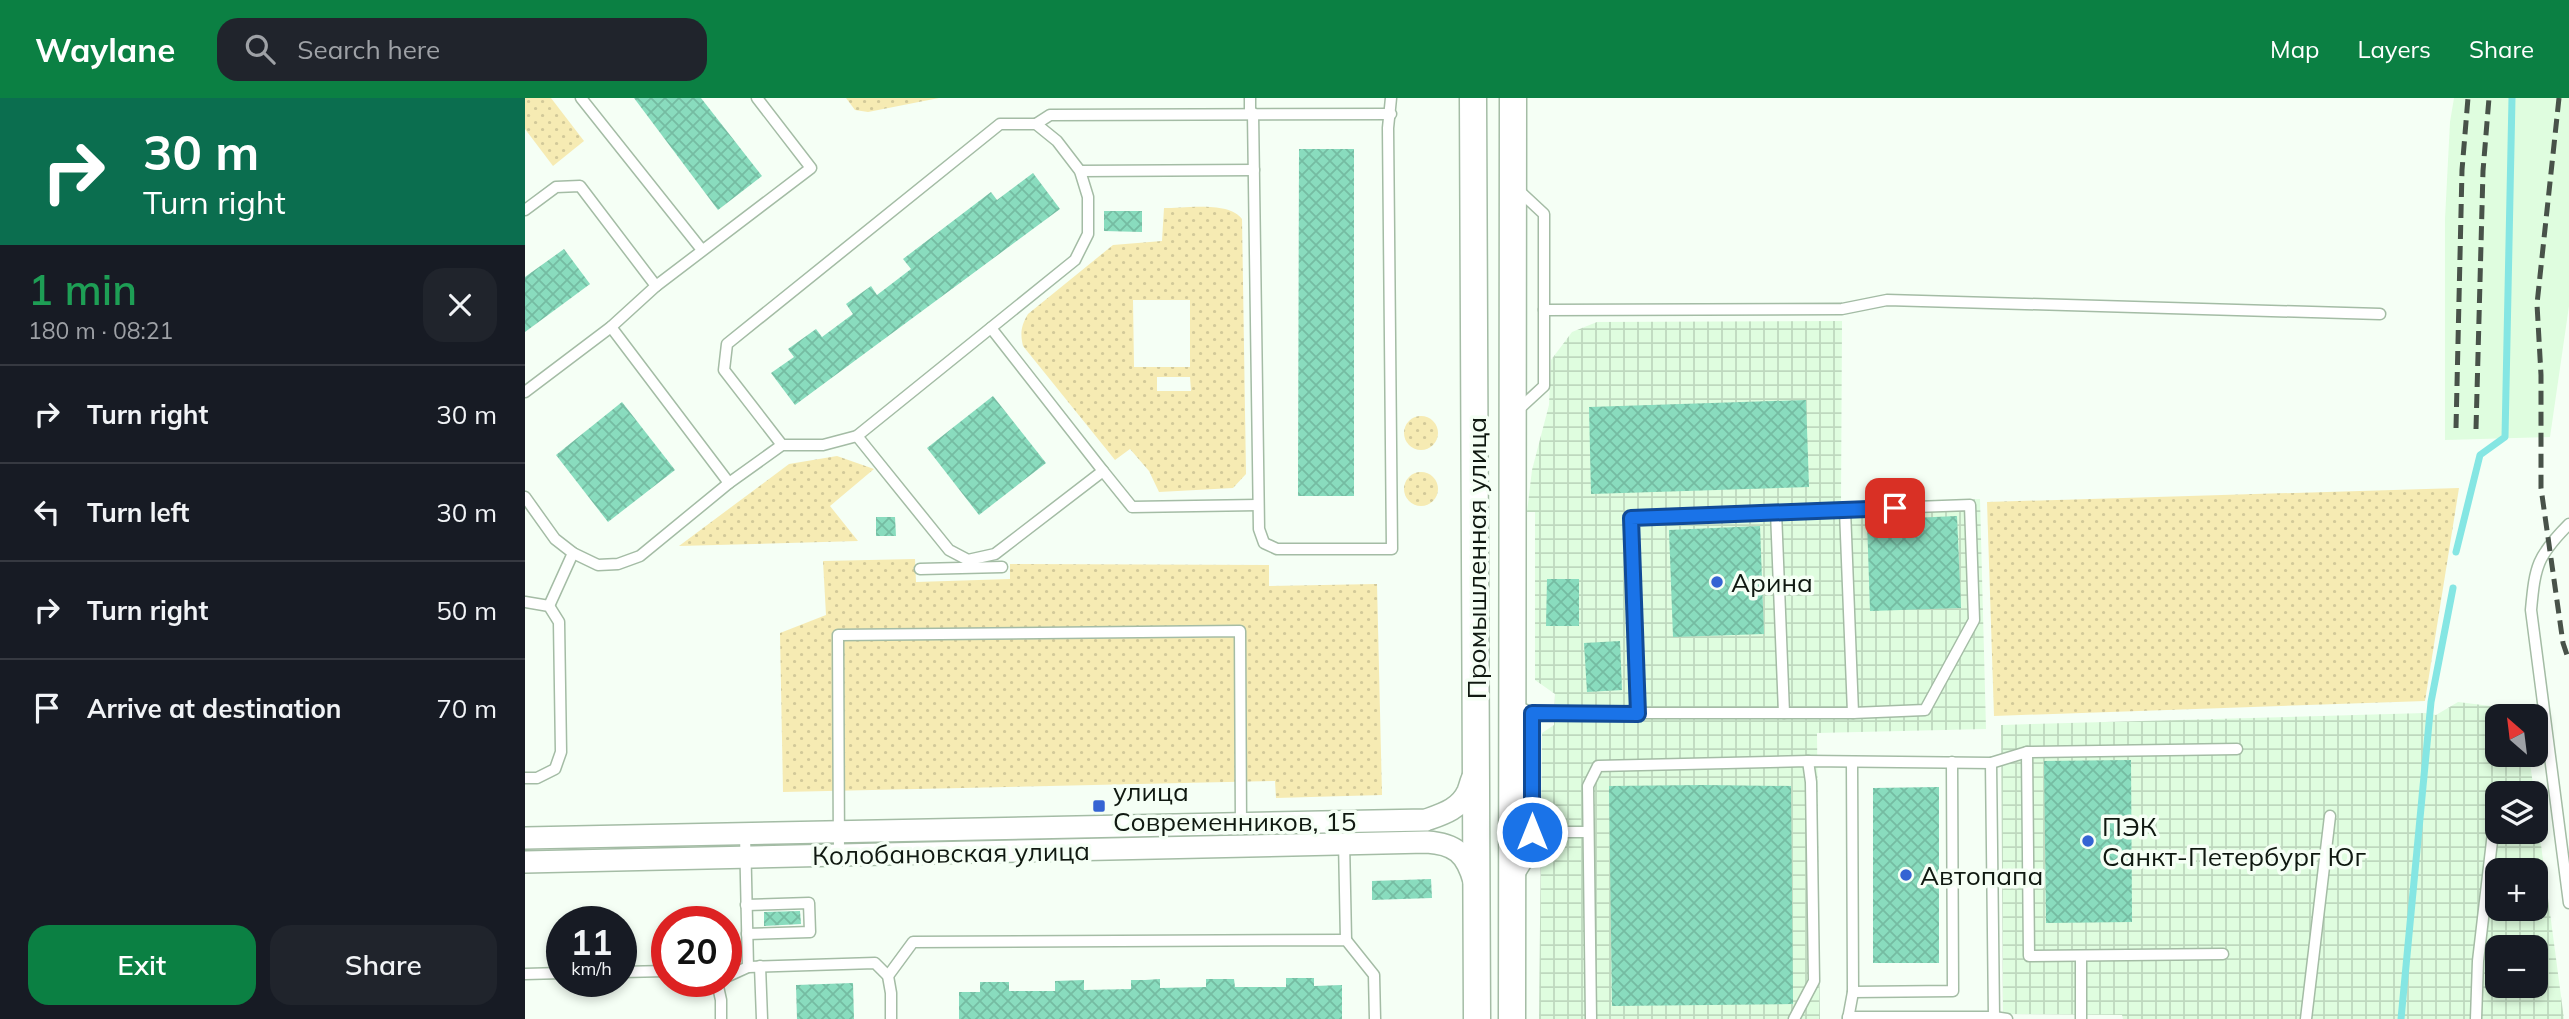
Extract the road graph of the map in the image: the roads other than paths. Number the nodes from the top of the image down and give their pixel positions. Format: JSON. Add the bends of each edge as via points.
{"nodes":[{"id":1,"x":581,"y":98,"type":"edge"},
{"id":2,"x":757,"y":98,"type":"edge"},
{"id":3,"x":1250,"y":98,"type":"edge"},
{"id":4,"x":1391,"y":98,"type":"edge"},
{"id":5,"x":1473,"y":98,"type":"edge"},
{"id":6,"x":1513,"y":98,"type":"edge"},
{"id":7,"x":1252,"y":113,"type":"junction"},
{"id":8,"x":1391,"y":114,"type":"junction"},
{"id":9,"x":1036,"y":124,"type":"junction"},
{"id":10,"x":1254,"y":170,"type":"junction"},
{"id":11,"x":1080,"y":171,"type":"junction"},
{"id":12,"x":1513,"y":186,"type":"junction"},
{"id":13,"x":525,"y":210,"type":"edge"},
{"id":14,"x":702,"y":250,"type":"junction"},
{"id":15,"x":656,"y":286,"type":"junction"},
{"id":16,"x":1544,"y":310,"type":"junction"},
{"id":17,"x":2380,"y":314,"type":"dead end"},
{"id":18,"x":611,"y":327,"type":"junction"},
{"id":19,"x":991,"y":328,"type":"junction"},
{"id":20,"x":525,"y":392,"type":"edge"},
{"id":21,"x":1513,"y":415,"type":"junction"},
{"id":22,"x":857,"y":436,"type":"junction"},
{"id":23,"x":782,"y":445,"type":"junction"},
{"id":24,"x":1103,"y":471,"type":"junction"},
{"id":25,"x":730,"y":484,"type":"junction"},
{"id":26,"x":525,"y":497,"type":"edge"},
{"id":27,"x":1258,"y":505,"type":"junction"},
{"id":28,"x":1845,"y":510,"type":"junction"},
{"id":29,"x":1776,"y":512,"type":"junction"},
{"id":30,"x":2569,"y":524,"type":"edge"},
{"id":31,"x":573,"y":553,"type":"junction"},
{"id":32,"x":968,"y":564,"type":"junction"},
{"id":33,"x":1002,"y":567,"type":"dead end"},
{"id":34,"x":920,"y":569,"type":"dead end"},
{"id":35,"x":525,"y":602,"type":"edge"},
{"id":36,"x":549,"y":606,"type":"junction"},
{"id":37,"x":1523,"y":708,"type":"junction"},
{"id":38,"x":1784,"y":713,"type":"junction"},
{"id":39,"x":1853,"y":713,"type":"junction"},
{"id":40,"x":1638,"y":714,"type":"junction"},
{"id":41,"x":2237,"y":749,"type":"dead end"},
{"id":42,"x":2027,"y":752,"type":"junction"},
{"id":43,"x":1808,"y":761,"type":"junction"},
{"id":44,"x":1852,"y":762,"type":"junction"},
{"id":45,"x":1952,"y":762,"type":"junction"},
{"id":46,"x":1991,"y":763,"type":"junction"},
{"id":47,"x":1477,"y":770,"type":"junction"},
{"id":48,"x":525,"y":778,"type":"edge"},
{"id":49,"x":2330,"y":816,"type":"dead end"},
{"id":50,"x":1343,"y":822,"type":"junction"},
{"id":51,"x":1241,"y":824,"type":"junction"},
{"id":52,"x":839,"y":832,"type":"junction"},
{"id":53,"x":1532,"y":832,"type":"junction"},
{"id":54,"x":1588,"y":832,"type":"junction"},
{"id":55,"x":745,"y":834,"type":"junction"},
{"id":56,"x":525,"y":838,"type":"edge"},
{"id":57,"x":2492,"y":844,"type":"edge"},
{"id":58,"x":1344,"y":845,"type":"junction"},
{"id":59,"x":1241,"y":847,"type":"junction"},
{"id":60,"x":839,"y":856,"type":"junction"},
{"id":61,"x":746,"y":857,"type":"junction"},
{"id":62,"x":525,"y":862,"type":"edge"},
{"id":63,"x":1513,"y":886,"type":"junction"},
{"id":64,"x":1477,"y":889,"type":"junction"},
{"id":65,"x":2569,"y":903,"type":"edge"},
{"id":66,"x":746,"y":905,"type":"junction"},
{"id":67,"x":747,"y":934,"type":"junction"},
{"id":68,"x":1346,"y":940,"type":"junction"},
{"id":69,"x":2223,"y":954,"type":"dead end"},
{"id":70,"x":2081,"y":956,"type":"junction"},
{"id":71,"x":761,"y":966,"type":"junction"},
{"id":72,"x":748,"y":967,"type":"junction"},
{"id":73,"x":742,"y":970,"type":"edge"},
{"id":74,"x":546,"y":973,"type":"edge"},
{"id":75,"x":525,"y":974,"type":"edge"},
{"id":76,"x":888,"y":976,"type":"junction"},
{"id":77,"x":1853,"y":992,"type":"junction"},
{"id":78,"x":720,"y":997,"type":"edge"},
{"id":79,"x":1994,"y":1017,"type":"junction"},
{"id":80,"x":1848,"y":1018,"type":"edge"},
{"id":81,"x":721,"y":1019,"type":"edge"},
{"id":82,"x":762,"y":1019,"type":"edge"},
{"id":83,"x":891,"y":1019,"type":"edge"},
{"id":84,"x":1375,"y":1019,"type":"edge"},
{"id":85,"x":1477,"y":1019,"type":"edge"},
{"id":86,"x":1512,"y":1019,"type":"edge"},
{"id":87,"x":1591,"y":1019,"type":"edge"},
{"id":88,"x":1794,"y":1019,"type":"edge"},
{"id":89,"x":2007,"y":1019,"type":"edge"},
{"id":90,"x":2081,"y":1019,"type":"edge"},
{"id":91,"x":2306,"y":1019,"type":"edge"},
{"id":92,"x":2476,"y":1019,"type":"edge"}],
"edges":[{"from":1,"to":14,"type":"lane"},
{"from":2,"to":14,"type":"lane","via":[[811,168]]},
{"from":3,"to":7,"type":"lane"},
{"from":4,"to":8,"type":"lane"},
{"from":5,"to":47,"type":"street","name":"Промышленная улица"},
{"from":6,"to":12,"type":"street","name":"Промышленная улица"},
{"from":7,"to":8,"type":"lane"},
{"from":7,"to":9,"type":"lane","via":[[1050,115]]},
{"from":7,"to":10,"type":"lane"},
{"from":8,"to":27,"type":"lane","via":[[1392,549],[1277,550],[1264,543]]},
{"from":9,"to":11,"type":"lane","via":[[1058,141]]},
{"from":9,"to":23,"type":"lane","via":[[1000,124],[727,344],[724,370]]},
{"from":10,"to":11,"type":"lane"},
{"from":10,"to":27,"type":"lane"},
{"from":11,"to":19,"type":"lane","via":[[1088,197],[1088,234],[1075,260]]},
{"from":12,"to":16,"type":"lane","via":[[1544,214]]},
{"from":12,"to":21,"type":"street","name":"Промышленная улица"},
{"from":13,"to":15,"type":"lane","via":[[556,187],[580,186]]},
{"from":14,"to":15,"type":"lane"},
{"from":15,"to":18,"type":"lane"},
{"from":16,"to":17,"type":"lane","via":[[1842,309],[1887,300]]},
{"from":16,"to":21,"type":"lane","via":[[1544,386]]},
{"from":18,"to":20,"type":"lane"},
{"from":18,"to":25,"type":"lane"},
{"from":19,"to":22,"type":"lane"},
{"from":19,"to":24,"type":"lane"},
{"from":21,"to":37,"type":"street","name":"Промышленная улица"},
{"from":22,"to":23,"type":"lane","via":[[823,445]]},
{"from":22,"to":32,"type":"lane","via":[[949,550]]},
{"from":23,"to":25,"type":"lane"},
{"from":24,"to":27,"type":"lane","via":[[1132,507]]},
{"from":24,"to":32,"type":"lane","via":[[995,554]]},
{"from":25,"to":31,"type":"lane","via":[[640,555],[618,564],[598,565]]},
{"from":26,"to":31,"type":"lane","via":[[555,539]]},
{"from":28,"to":29,"type":"lane"},
{"from":28,"to":39,"type":"lane"},
{"from":28,"to":39,"type":"lane","via":[[1970,505],[1974,620],[1925,710]]},
{"from":29,"to":38,"type":"lane"},
{"from":29,"to":40,"type":"lane","via":[[1631,518]]},
{"from":30,"to":65,"type":"lane","via":[[2542,555],[2531,610]]},
{"from":31,"to":36,"type":"lane"},
{"from":32,"to":33,"type":"lane"},
{"from":32,"to":34,"type":"lane"},
{"from":35,"to":36,"type":"lane"},
{"from":36,"to":48,"type":"lane","via":[[559,622],[561,752],[555,769]]},
{"from":37,"to":40,"type":"lane"},
{"from":37,"to":53,"type":"lane"},
{"from":37,"to":63,"type":"street","name":"Промышленная улица"},
{"from":38,"to":39,"type":"lane"},
{"from":38,"to":40,"type":"lane"},
{"from":41,"to":42,"type":"lane"},
{"from":42,"to":46,"type":"lane"},
{"from":42,"to":70,"type":"lane","via":[[2029,956]]},
{"from":43,"to":44,"type":"lane"},
{"from":43,"to":54,"type":"lane","via":[[1598,766],[1588,786]]},
{"from":43,"to":88,"type":"lane","via":[[1814,981]]},
{"from":44,"to":45,"type":"lane"},
{"from":44,"to":77,"type":"lane"},
{"from":45,"to":46,"type":"lane"},
{"from":45,"to":77,"type":"lane","via":[[1953,991]]},
{"from":46,"to":79,"type":"lane"},
{"from":47,"to":50,"type":"street","name":"Колобановская улица","via":[[1466,795],[1445,814],[1426,820]]},
{"from":47,"to":64,"type":"street","name":"Промышленная улица"},
{"from":49,"to":91,"type":"lane"},
{"from":50,"to":51,"type":"street","name":"Колобановская улица"},
{"from":50,"to":58,"type":"lane"},
{"from":51,"to":52,"type":"street","name":"Колобановская улица"},
{"from":51,"to":52,"type":"lane","via":[[1240,631],[838,635]]},
{"from":51,"to":59,"type":"lane"},
{"from":52,"to":55,"type":"street","name":"Колобановская улица"},
{"from":52,"to":60,"type":"lane"},
{"from":53,"to":54,"type":"lane"},
{"from":53,"to":63,"type":"lane","via":[[1532,854]]},
{"from":54,"to":87,"type":"lane"},
{"from":55,"to":56,"type":"street","name":"Колобановская улица"},
{"from":55,"to":61,"type":"lane"},
{"from":57,"to":92,"type":"lane"},
{"from":58,"to":59,"type":"street","name":"Колобановская улица"},
{"from":58,"to":64,"type":"street","name":"Колобановская улица","via":[[1447,844],[1468,863]]},
{"from":58,"to":68,"type":"lane"},
{"from":59,"to":60,"type":"street","name":"Колобановская улица"},
{"from":60,"to":61,"type":"street","name":"Колобановская улица"},
{"from":61,"to":62,"type":"street","name":"Колобановская улица"},
{"from":61,"to":66,"type":"lane"},
{"from":63,"to":86,"type":"street","name":"Промышленная улица"},
{"from":64,"to":85,"type":"street","name":"Промышленная улица"},
{"from":66,"to":67,"type":"lane"},
{"from":66,"to":67,"type":"lane","via":[[809,904],[810,932]]},
{"from":67,"to":72,"type":"lane"},
{"from":68,"to":76,"type":"lane","via":[[913,942]]},
{"from":68,"to":84,"type":"lane","via":[[1374,975]]},
{"from":69,"to":70,"type":"lane"},
{"from":70,"to":90,"type":"lane"},
{"from":71,"to":72,"type":"lane"},
{"from":71,"to":76,"type":"lane","via":[[875,963]]},
{"from":71,"to":82,"type":"lane"},
{"from":72,"to":73,"type":"lane"},
{"from":74,"to":75,"type":"lane"},
{"from":76,"to":83,"type":"lane"},
{"from":77,"to":80,"type":"lane"},
{"from":78,"to":81,"type":"lane"},
{"from":79,"to":80,"type":"lane"},
{"from":79,"to":89,"type":"lane"}]}
